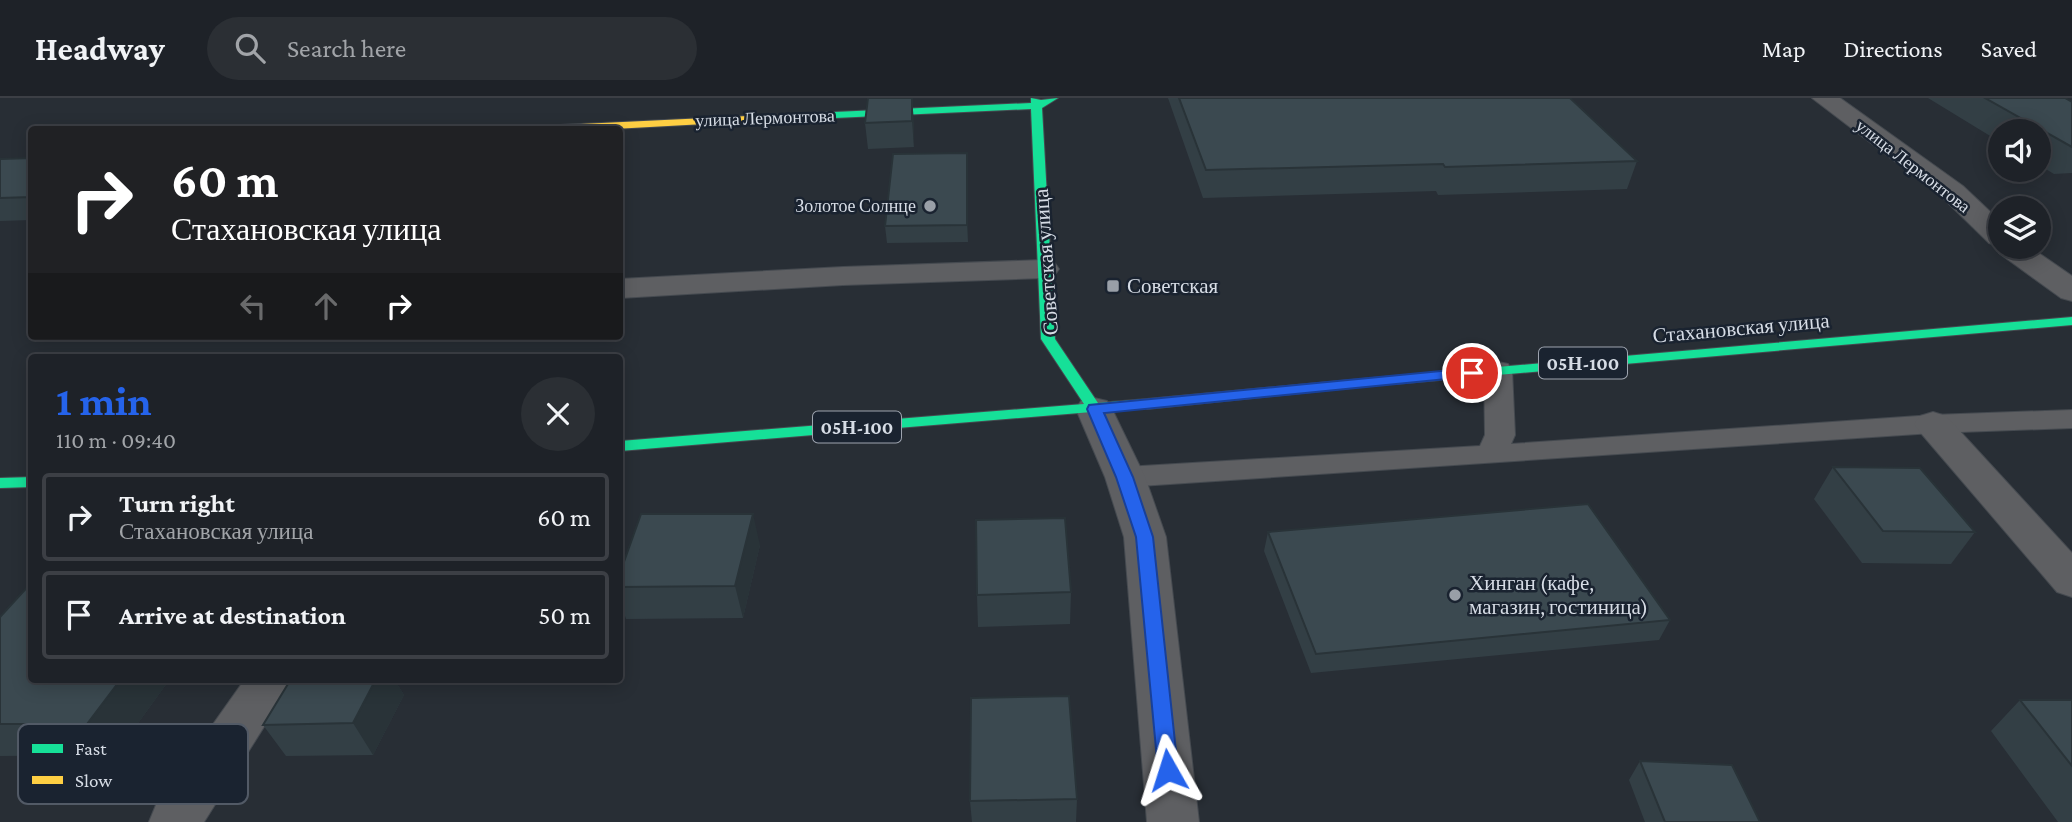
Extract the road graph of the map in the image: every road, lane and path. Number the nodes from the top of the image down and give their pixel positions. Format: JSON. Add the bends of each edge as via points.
{"nodes":[{"id":1,"x":1053,"y":98,"type":"edge"},
{"id":2,"x":1824,"y":98,"type":"edge"},
{"id":3,"x":1037,"y":102,"type":"edge"},
{"id":4,"x":591,"y":126,"type":"edge"},
{"id":5,"x":1988,"y":226,"type":"edge"},
{"id":6,"x":2027,"y":259,"type":"edge"},
{"id":7,"x":1043,"y":269,"type":"junction"},
{"id":8,"x":623,"y":289,"type":"edge"},
{"id":9,"x":2072,"y":290,"type":"edge"},
{"id":10,"x":2072,"y":321,"type":"edge"},
{"id":11,"x":1499,"y":370,"type":"junction"},
{"id":12,"x":1094,"y":409,"type":"junction"},
{"id":13,"x":2072,"y":419,"type":"edge"},
{"id":14,"x":1933,"y":424,"type":"junction"},
{"id":15,"x":623,"y":446,"type":"edge"},
{"id":16,"x":1491,"y":455,"type":"junction"},
{"id":17,"x":1125,"y":477,"type":"junction"},
{"id":18,"x":28,"y":482,"type":"edge"},
{"id":19,"x":0,"y":483,"type":"edge"},
{"id":20,"x":2072,"y":581,"type":"edge"},
{"id":21,"x":268,"y":683,"type":"edge"},
{"id":22,"x":241,"y":724,"type":"edge"},
{"id":23,"x":187,"y":804,"type":"edge"},
{"id":24,"x":175,"y":822,"type":"edge"},
{"id":25,"x":1173,"y":822,"type":"edge"}],
"edges":[{"from":1,"to":3,"type":"main road","name":"улица Лермонтова"},
{"from":2,"to":5,"type":"street","name":"улица Лермонтова","via":[[1953,192]]},
{"from":3,"to":4,"type":"main road","name":"улица Лермонтова"},
{"from":3,"to":7,"type":"main road","name":"Советская улица"},
{"from":6,"to":9,"type":"street"},
{"from":7,"to":8,"type":"street"},
{"from":7,"to":12,"type":"main road","name":"Советская улица","via":[[1048,339]]},
{"from":10,"to":11,"type":"main road","name":"Стахановская улица","number":"05Н-100"},
{"from":11,"to":12,"type":"main road","name":"Стахановская улица","number":"05Н-100"},
{"from":11,"to":16,"type":"lane","via":[[1500,435]]},
{"from":12,"to":15,"type":"main road","name":"Стахановская улица","number":"05Н-100"},
{"from":12,"to":17,"type":"street","name":"Советская улица"},
{"from":13,"to":14,"type":"lane"},
{"from":14,"to":16,"type":"lane"},
{"from":14,"to":20,"type":"street"},
{"from":16,"to":17,"type":"lane"},
{"from":17,"to":25,"type":"street","name":"Советская улица","via":[[1144,537]]},
{"from":18,"to":19,"type":"main road"},
{"from":21,"to":22,"type":"street"},
{"from":23,"to":24,"type":"street"}]}
